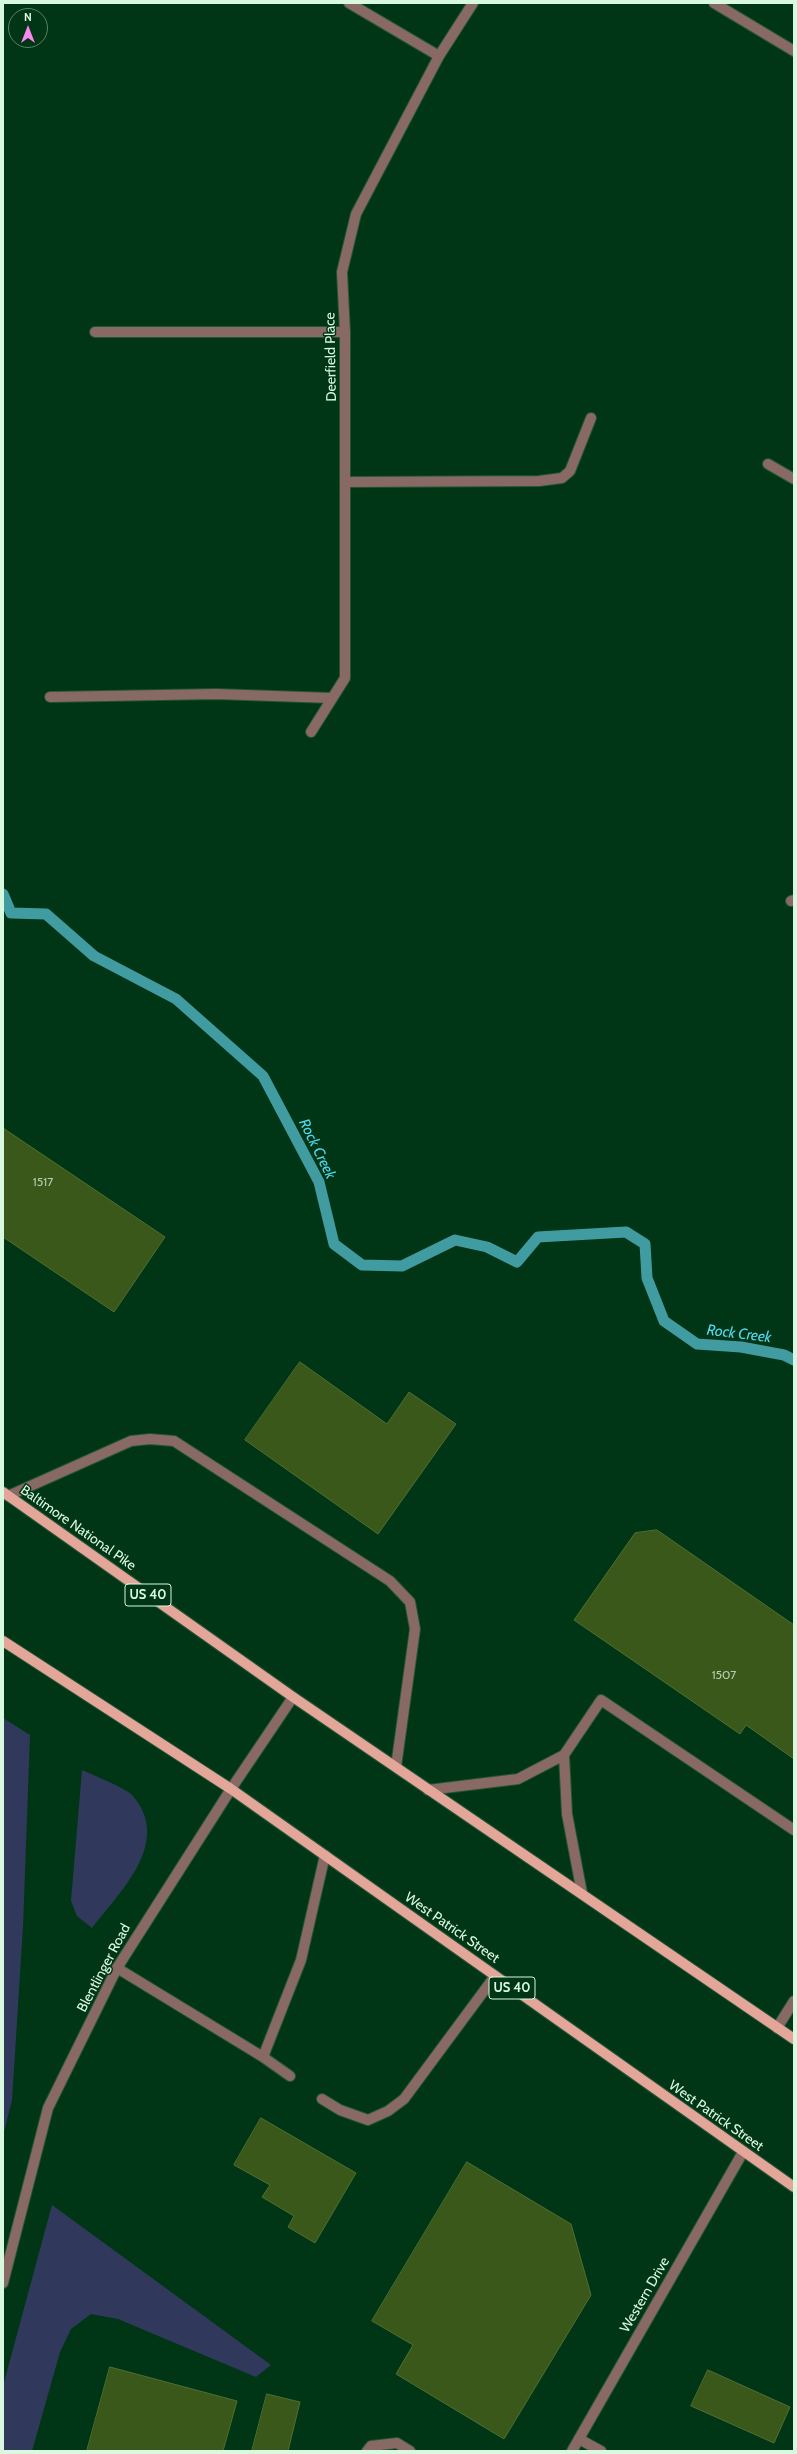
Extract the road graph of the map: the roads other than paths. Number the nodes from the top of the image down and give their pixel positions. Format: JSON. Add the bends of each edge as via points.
{"nodes":[{"id":1,"x":349,"y":3,"type":"edge"},
{"id":2,"x":473,"y":3,"type":"edge"},
{"id":3,"x":714,"y":3,"type":"edge"},
{"id":4,"x":794,"y":51,"type":"edge"},
{"id":5,"x":439,"y":56,"type":"junction"},
{"id":6,"x":95,"y":332,"type":"dead end"},
{"id":7,"x":345,"y":332,"type":"junction"},
{"id":8,"x":591,"y":418,"type":"dead end"},
{"id":9,"x":768,"y":464,"type":"dead end"},
{"id":10,"x":794,"y":479,"type":"edge"},
{"id":11,"x":345,"y":482,"type":"junction"},
{"id":12,"x":50,"y":697,"type":"dead end"},
{"id":13,"x":332,"y":698,"type":"junction"},
{"id":14,"x":311,"y":732,"type":"dead end"},
{"id":15,"x":6,"y":1494,"type":"edge"},
{"id":16,"x":3,"y":1641,"type":"edge"},
{"id":17,"x":293,"y":1697,"type":"junction"},
{"id":18,"x":564,"y":1755,"type":"junction"},
{"id":19,"x":396,"y":1767,"type":"junction"},
{"id":20,"x":231,"y":1789,"type":"junction"},
{"id":21,"x":428,"y":1790,"type":"junction"},
{"id":22,"x":794,"y":1830,"type":"edge"},
{"id":23,"x":325,"y":1855,"type":"junction"},
{"id":24,"x":582,"y":1893,"type":"junction"},
{"id":25,"x":117,"y":1968,"type":"junction"},
{"id":26,"x":495,"y":1976,"type":"junction"},
{"id":27,"x":794,"y":2002,"type":"edge"},
{"id":28,"x":777,"y":2028,"type":"junction"},
{"id":29,"x":794,"y":2039,"type":"edge"},
{"id":30,"x":263,"y":2057,"type":"junction"},
{"id":31,"x":290,"y":2076,"type":"dead end"},
{"id":32,"x":322,"y":2099,"type":"dead end"},
{"id":33,"x":743,"y":2152,"type":"junction"},
{"id":34,"x":794,"y":2187,"type":"edge"},
{"id":35,"x":3,"y":2283,"type":"edge"},
{"id":36,"x":579,"y":2439,"type":"junction"},
{"id":37,"x":367,"y":2451,"type":"edge"},
{"id":38,"x":410,"y":2451,"type":"edge"},
{"id":39,"x":572,"y":2451,"type":"edge"},
{"id":40,"x":601,"y":2451,"type":"edge"}],
"edges":[{"from":1,"to":5,"type":"street"},
{"from":2,"to":5,"type":"street","name":"Deerfield Place"},
{"from":3,"to":4,"type":"street"},
{"from":5,"to":7,"type":"street","name":"Deerfield Place","via":[[356,214],[342,272]]},
{"from":6,"to":7,"type":"street"},
{"from":7,"to":11,"type":"street","name":"Deerfield Place"},
{"from":8,"to":11,"type":"street","via":[[570,471],[562,478],[539,481]]},
{"from":9,"to":10,"type":"street"},
{"from":11,"to":13,"type":"street","name":"Deerfield Place","via":[[345,678]]},
{"from":12,"to":13,"type":"street","via":[[216,694]]},
{"from":13,"to":14,"type":"street","name":"Deerfield Place"},
{"from":15,"to":17,"type":"main road","name":"Baltimore National Pike","number":"US 40"},
{"from":15,"to":19,"type":"street","via":[[131,1441],[174,1441],[390,1581],[410,1602],[415,1629]]},
{"from":16,"to":20,"type":"main road","number":"US 40"},
{"from":17,"to":19,"type":"main road","number":"US 40"},
{"from":17,"to":20,"type":"street","name":"Blentlinger Road"},
{"from":18,"to":21,"type":"street","via":[[518,1779]]},
{"from":18,"to":22,"type":"street","via":[[601,1700]]},
{"from":18,"to":24,"type":"street","via":[[567,1814]]},
{"from":19,"to":21,"type":"main road","number":"US 40"},
{"from":20,"to":23,"type":"main road","name":"West Patrick Street","number":"US 40"},
{"from":20,"to":25,"type":"street","name":"Blentlinger Road"},
{"from":21,"to":24,"type":"main road","number":"US 40"},
{"from":23,"to":26,"type":"main road","name":"West Patrick Street","number":"US 40"},
{"from":23,"to":30,"type":"street","via":[[301,1960]]},
{"from":24,"to":28,"type":"main road","number":"US 40"},
{"from":25,"to":30,"type":"street"},
{"from":25,"to":35,"type":"street","name":"Blentlinger Road","via":[[48,2108]]},
{"from":26,"to":32,"type":"street","via":[[404,2099],[388,2111],[368,2120],[340,2110]]},
{"from":26,"to":33,"type":"main road","name":"West Patrick Street","number":"US 40"},
{"from":27,"to":28,"type":"street"},
{"from":28,"to":29,"type":"main road","number":"US 40"},
{"from":30,"to":31,"type":"street"},
{"from":33,"to":34,"type":"main road","name":"West Patrick Street","number":"US 40"},
{"from":33,"to":36,"type":"street","name":"Western Drive"},
{"from":36,"to":39,"type":"street","name":"Western Drive"},
{"from":36,"to":40,"type":"street"},
{"from":37,"to":38,"type":"street","via":[[371,2446],[397,2443]]}]}
